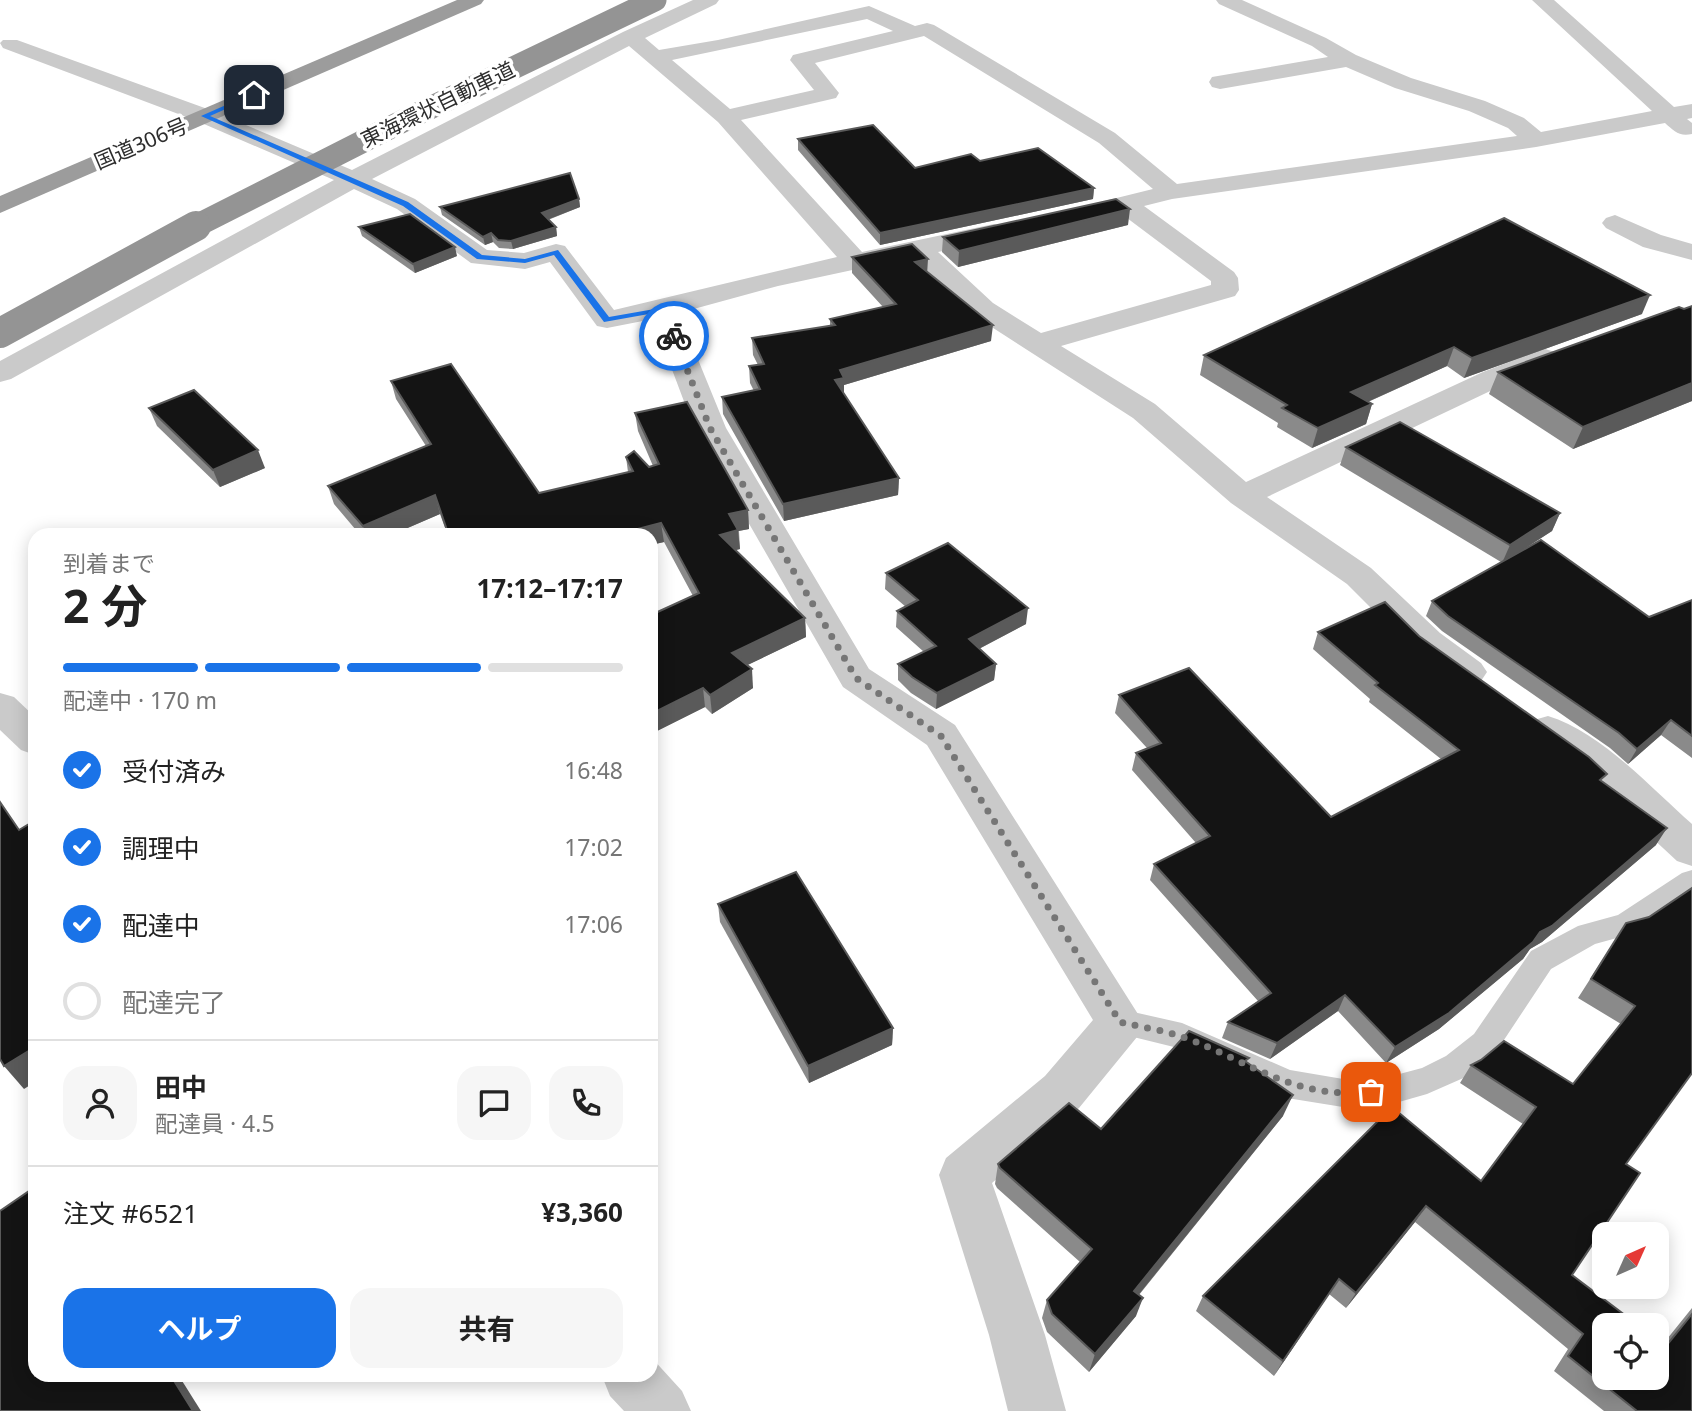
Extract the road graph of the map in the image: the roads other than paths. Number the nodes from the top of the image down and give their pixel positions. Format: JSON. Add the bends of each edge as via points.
{"nodes":[{"id":1,"x":474,"y":0,"type":"edge"},
{"id":2,"x":655,"y":0,"type":"edge"},
{"id":3,"x":709,"y":0,"type":"edge"},
{"id":4,"x":1226,"y":0,"type":"edge"},
{"id":5,"x":1542,"y":0,"type":"edge"},
{"id":6,"x":913,"y":33,"type":"junction"},
{"id":7,"x":630,"y":36,"type":"junction"},
{"id":8,"x":10,"y":44,"type":"dead end"},
{"id":9,"x":653,"y":57,"type":"junction"},
{"id":10,"x":1348,"y":60,"type":"junction"},
{"id":11,"x":1220,"y":82,"type":"dead end"},
{"id":12,"x":1681,"y":113,"type":"edge"},
{"id":13,"x":205,"y":116,"type":"junction"},
{"id":14,"x":726,"y":117,"type":"junction"},
{"id":15,"x":1692,"y":135,"type":"edge"},
{"id":16,"x":1536,"y":140,"type":"junction"},
{"id":17,"x":351,"y":178,"type":"junction"},
{"id":18,"x":1172,"y":192,"type":"junction"},
{"id":19,"x":1124,"y":204,"type":"junction"},
{"id":20,"x":0,"y":205,"type":"edge"},
{"id":21,"x":1046,"y":221,"type":"edge"},
{"id":22,"x":1615,"y":223,"type":"dead end"},
{"id":23,"x":1020,"y":226,"type":"edge"},
{"id":24,"x":917,"y":247,"type":"junction"},
{"id":25,"x":1692,"y":252,"type":"edge"},
{"id":26,"x":855,"y":261,"type":"junction"},
{"id":27,"x":663,"y":309,"type":"junction"},
{"id":28,"x":0,"y":333,"type":"edge"},
{"id":29,"x":1038,"y":343,"type":"junction"},
{"id":30,"x":1566,"y":350,"type":"edge"},
{"id":31,"x":0,"y":373,"type":"edge"},
{"id":32,"x":1243,"y":496,"type":"junction"},
{"id":33,"x":1492,"y":689,"type":"edge"},
{"id":34,"x":0,"y":707,"type":"edge"},
{"id":35,"x":1525,"y":713,"type":"edge"},
{"id":36,"x":28,"y":733,"type":"edge"},
{"id":37,"x":1692,"y":849,"type":"edge"},
{"id":38,"x":1692,"y":881,"type":"edge"},
{"id":39,"x":1120,"y":1022,"type":"junction"},
{"id":40,"x":635,"y":1382,"type":"edge"},
{"id":41,"x":662,"y":1411,"type":"edge"},
{"id":42,"x":1037,"y":1411,"type":"edge"}],
"edges":[{"from":1,"to":13,"type":"highway","name":"国道306号"},
{"from":2,"to":28,"type":"highway","name":"東海環状自動車道","bridge":true,"via":[[277,185]]},
{"from":3,"to":7,"type":"street"},
{"from":4,"to":10,"type":"street"},
{"from":5,"to":12,"type":"street"},
{"from":6,"to":9,"type":"street","via":[[869,12]]},
{"from":6,"to":14,"type":"street","via":[[801,60],[828,93]]},
{"from":6,"to":18,"type":"street","via":[[927,29],[1065,111],[1107,138]]},
{"from":7,"to":9,"type":"street"},
{"from":7,"to":17,"type":"street"},
{"from":8,"to":13,"type":"street"},
{"from":9,"to":14,"type":"street"},
{"from":10,"to":11,"type":"street"},
{"from":10,"to":16,"type":"street","via":[[1477,106],[1516,123]]},
{"from":12,"to":15,"type":"street"},
{"from":12,"to":16,"type":"street"},
{"from":13,"to":17,"type":"street"},
{"from":13,"to":20,"type":"highway","name":"国道306号"},
{"from":14,"to":26,"type":"street"},
{"from":16,"to":18,"type":"street"},
{"from":17,"to":27,"type":"street","via":[[406,204],[480,257],[525,261],[556,252],[607,320]]},
{"from":17,"to":31,"type":"street"},
{"from":18,"to":19,"type":"street"},
{"from":19,"to":21,"type":"street"},
{"from":19,"to":29,"type":"street","via":[[1224,278],[1225,290]]},
{"from":22,"to":25,"type":"street"},
{"from":23,"to":24,"type":"street"},
{"from":24,"to":26,"type":"street"},
{"from":24,"to":29,"type":"street","via":[[983,309]]},
{"from":26,"to":27,"type":"street"},
{"from":27,"to":39,"type":"street","via":[[710,428],[856,678],[941,736]]},
{"from":29,"to":32,"type":"street","via":[[1144,411]]},
{"from":30,"to":32,"type":"street","via":[[1494,378]]},
{"from":32,"to":33,"type":"street","via":[[1359,576],[1427,642]]},
{"from":34,"to":36,"type":"street"},
{"from":35,"to":37,"type":"street","via":[[1595,761]]},
{"from":38,"to":39,"type":"lane","via":[[1625,925],[1588,934],[1541,960],[1485,1043],[1457,1066],[1392,1090],[1349,1094],[1287,1084],[1182,1036]]},
{"from":39,"to":42,"type":"street","via":[[1062,1092],[964,1175]]},
{"from":40,"to":41,"type":"street"}]}
